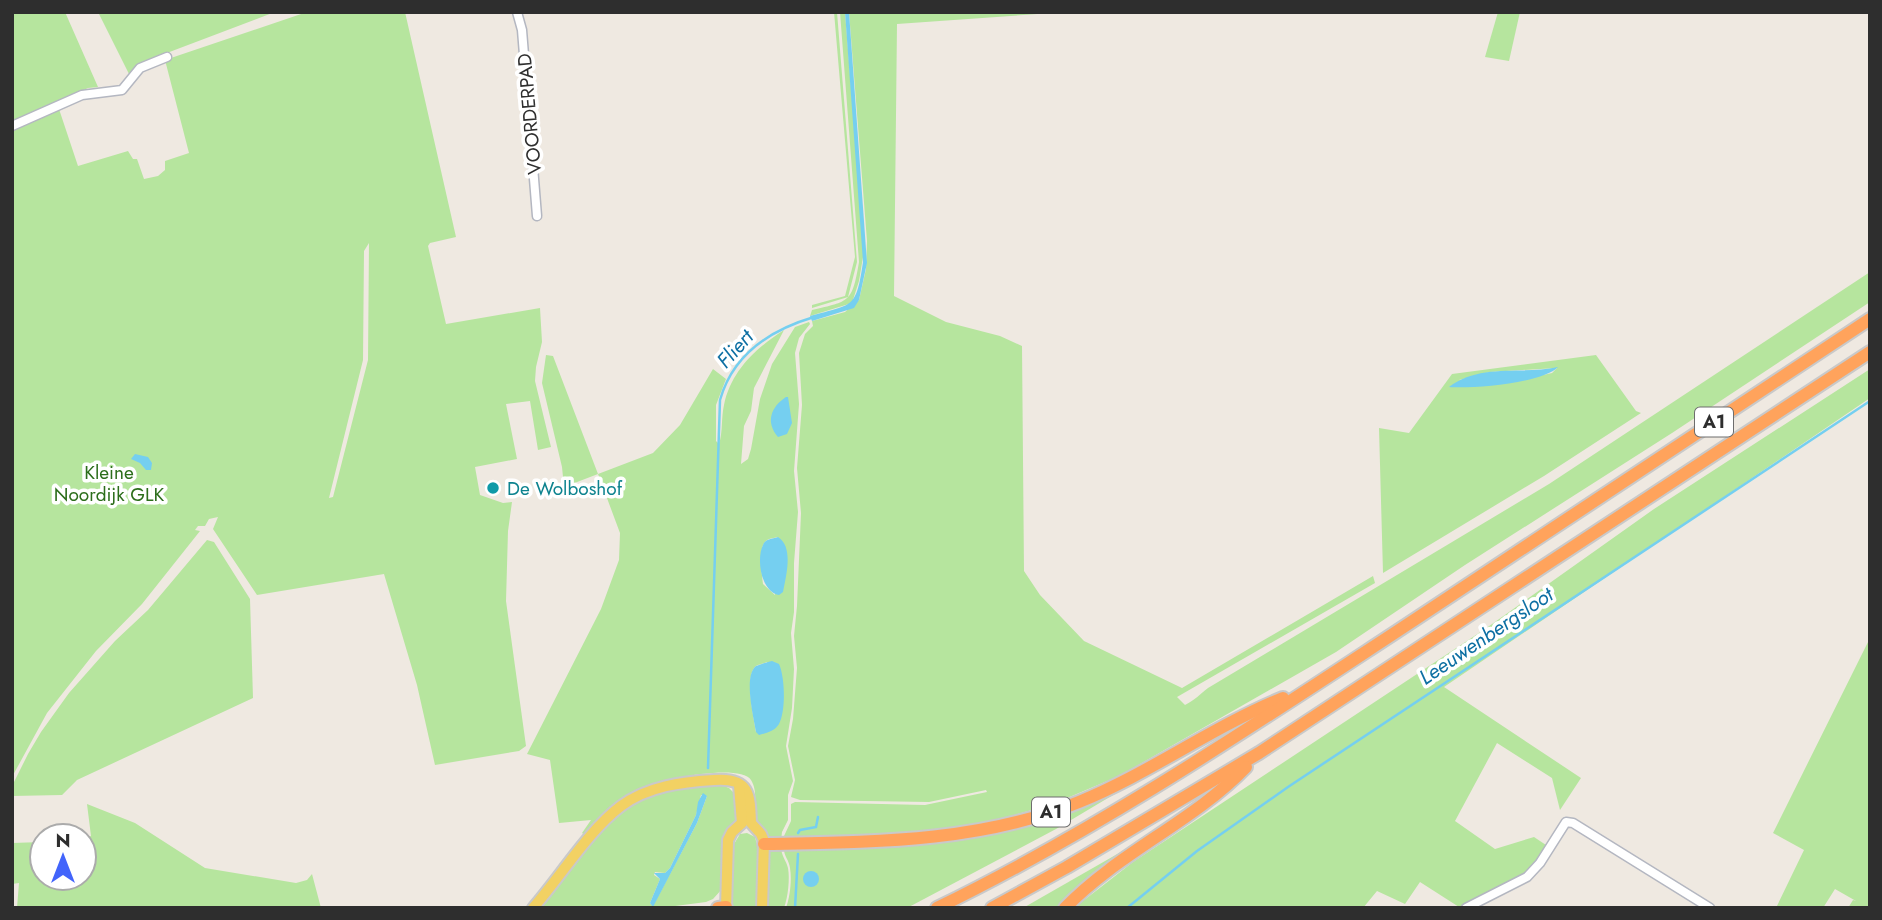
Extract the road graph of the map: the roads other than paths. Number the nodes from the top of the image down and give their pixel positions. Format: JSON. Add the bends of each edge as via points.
{"nodes":[{"id":1,"x":517,"y":12,"type":"edge"},
{"id":2,"x":167,"y":57,"type":"dead end"},
{"id":3,"x":12,"y":126,"type":"edge"},
{"id":4,"x":537,"y":216,"type":"dead end"},
{"id":5,"x":1870,"y":319,"type":"edge"},
{"id":6,"x":1870,"y":352,"type":"edge"},
{"id":7,"x":1313,"y":687,"type":"junction"},
{"id":8,"x":1259,"y":753,"type":"junction"},
{"id":9,"x":739,"y":785,"type":"junction"},
{"id":10,"x":740,"y":827,"type":"junction"},
{"id":11,"x":753,"y":827,"type":"junction"},
{"id":12,"x":764,"y":844,"type":"junction"},
{"id":13,"x":533,"y":908,"type":"edge"},
{"id":14,"x":718,"y":908,"type":"edge"},
{"id":15,"x":726,"y":908,"type":"edge"},
{"id":16,"x":762,"y":908,"type":"edge"},
{"id":17,"x":937,"y":908,"type":"edge"},
{"id":18,"x":992,"y":908,"type":"edge"},
{"id":19,"x":1065,"y":908,"type":"edge"},
{"id":20,"x":1466,"y":908,"type":"edge"},
{"id":21,"x":1710,"y":908,"type":"edge"}],
"edges":[{"from":1,"to":4,"type":"street","name":"VOORDERPAD"},
{"from":2,"to":3,"type":"street","via":[[140,68],[122,90],[82,95]]},
{"from":5,"to":7,"type":"highway","number":"A1"},
{"from":6,"to":8,"type":"highway","number":"A1"},
{"from":7,"to":12,"type":"highway","number":"A1","via":[[1242,715],[1122,782],[1032,818],[930,839]]},
{"from":7,"to":17,"type":"highway","number":"A1","via":[[1102,818]]},
{"from":8,"to":18,"type":"highway","number":"A1"},
{"from":8,"to":19,"type":"highway","number":"A1","via":[[1224,790],[1131,852]]},
{"from":9,"to":10,"type":"main road"},
{"from":9,"to":11,"type":"main road","via":[[751,798]]},
{"from":9,"to":13,"type":"main road","via":[[721,779],[678,783],[622,806]]},
{"from":10,"to":11,"type":"main road"},
{"from":10,"to":15,"type":"main road","via":[[727,840]]},
{"from":11,"to":12,"type":"main road"},
{"from":12,"to":16,"type":"main road"},
{"from":14,"to":15,"type":"highway"},
{"from":20,"to":21,"type":"street","via":[[1527,877],[1566,822]]}]}
